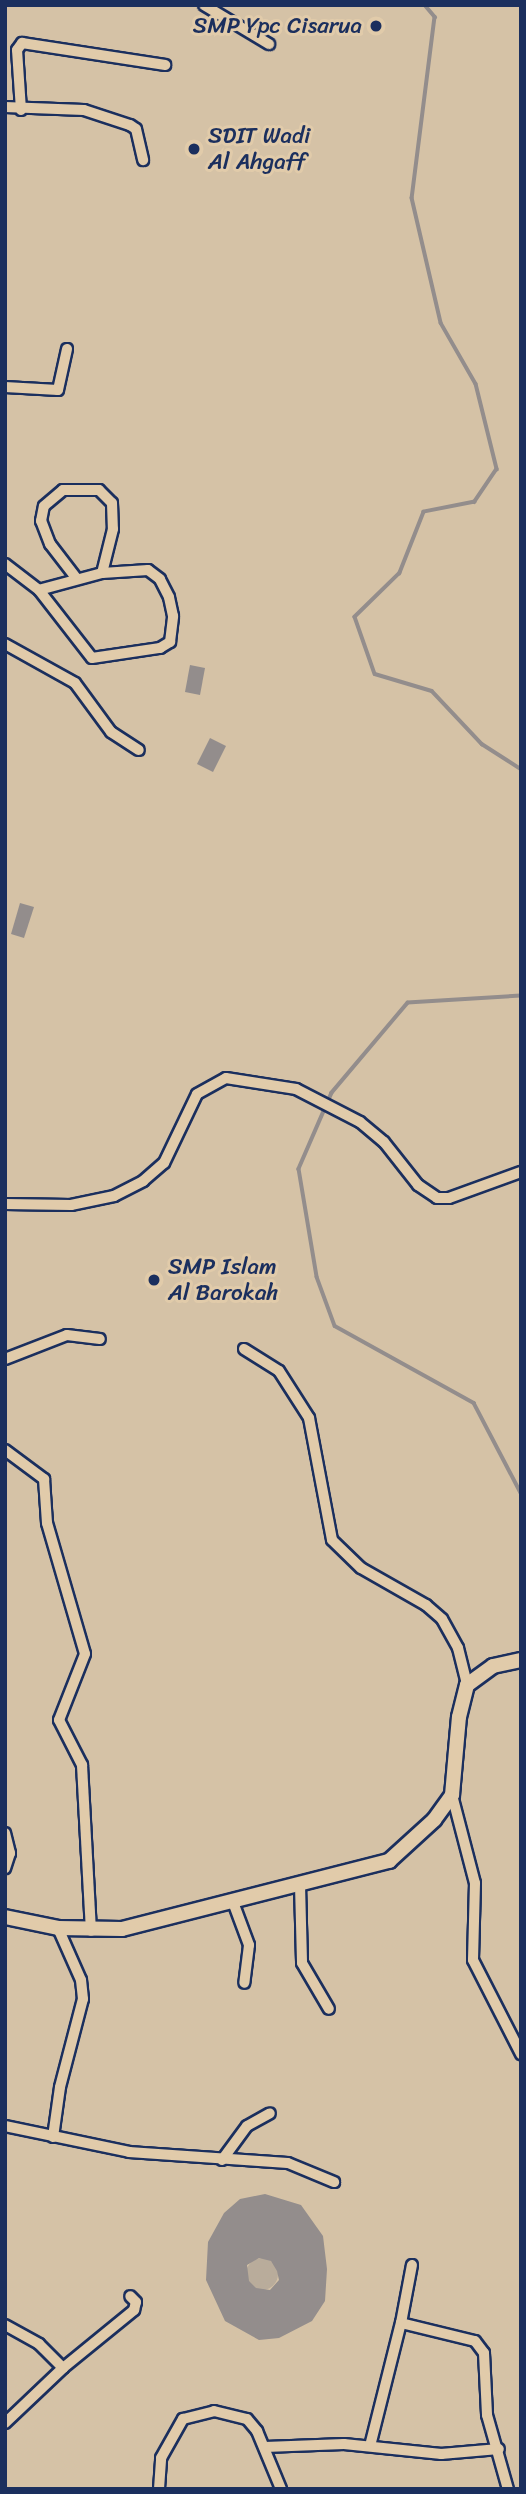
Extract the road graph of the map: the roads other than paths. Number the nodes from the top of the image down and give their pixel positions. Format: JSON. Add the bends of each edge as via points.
{"nodes":[{"id":1,"x":204,"y":5,"type":"edge"},
{"id":2,"x":269,"y":44,"type":"dead end"},
{"id":3,"x":165,"y":65,"type":"dead end"},
{"id":4,"x":5,"y":107,"type":"edge"},
{"id":5,"x":21,"y":110,"type":"junction"},
{"id":6,"x":143,"y":160,"type":"dead end"},
{"id":7,"x":67,"y":349,"type":"dead end"},
{"id":8,"x":5,"y":387,"type":"edge"},
{"id":9,"x":5,"y":564,"type":"edge"},
{"id":10,"x":102,"y":573,"type":"junction"},
{"id":11,"x":77,"y":579,"type":"junction"},
{"id":12,"x":39,"y":590,"type":"junction"},
{"id":13,"x":5,"y":645,"type":"edge"},
{"id":14,"x":139,"y":750,"type":"dead end"},
{"id":15,"x":521,"y":1172,"type":"edge"},
{"id":16,"x":5,"y":1204,"type":"edge"},
{"id":17,"x":100,"y":1339,"type":"dead end"},
{"id":18,"x":244,"y":1349,"type":"dead end"},
{"id":19,"x":5,"y":1359,"type":"edge"},
{"id":20,"x":5,"y":1450,"type":"edge"},
{"id":21,"x":521,"y":1660,"type":"edge"},
{"id":22,"x":467,"y":1685,"type":"junction"},
{"id":23,"x":452,"y":1795,"type":"junction"},
{"id":24,"x":5,"y":1833,"type":"edge"},
{"id":25,"x":5,"y":1868,"type":"edge"},
{"id":26,"x":300,"y":1885,"type":"junction"},
{"id":27,"x":233,"y":1902,"type":"junction"},
{"id":28,"x":5,"y":1917,"type":"edge"},
{"id":29,"x":58,"y":1928,"type":"junction"},
{"id":30,"x":91,"y":1931,"type":"junction"},
{"id":31,"x":244,"y":1983,"type":"dead end"},
{"id":32,"x":329,"y":2010,"type":"dead end"},
{"id":33,"x":521,"y":2053,"type":"edge"},
{"id":34,"x":271,"y":2113,"type":"dead end"},
{"id":35,"x":5,"y":2126,"type":"edge"},
{"id":36,"x":53,"y":2137,"type":"junction"},
{"id":37,"x":222,"y":2160,"type":"junction"},
{"id":38,"x":334,"y":2182,"type":"dead end"},
{"id":39,"x":412,"y":2265,"type":"dead end"},
{"id":40,"x":130,"y":2297,"type":"dead end"},
{"id":41,"x":401,"y":2323,"type":"junction"},
{"id":42,"x":5,"y":2325,"type":"edge"},
{"id":43,"x":63,"y":2368,"type":"junction"},
{"id":44,"x":5,"y":2423,"type":"edge"},
{"id":45,"x":370,"y":2446,"type":"junction"},
{"id":46,"x":265,"y":2447,"type":"junction"},
{"id":47,"x":499,"y":2449,"type":"junction"},
{"id":48,"x":159,"y":2489,"type":"edge"},
{"id":49,"x":281,"y":2489,"type":"edge"},
{"id":50,"x":508,"y":2489,"type":"edge"}],
"edges":[{"from":1,"to":2,"type":"street"},
{"from":3,"to":5,"type":"street","via":[[22,43],[17,50]]},
{"from":4,"to":5,"type":"street"},
{"from":5,"to":6,"type":"street","via":[[84,110],[130,125],[136,129]]},
{"from":7,"to":8,"type":"street","via":[[58,390]]},
{"from":9,"to":12,"type":"street"},
{"from":10,"to":11,"type":"street"},
{"from":10,"to":11,"type":"street","via":[[113,529],[112,503],[99,490],[63,490],[44,506],[41,521],[50,544]]},
{"from":10,"to":12,"type":"street","via":[[137,567],[157,576],[173,615],[168,645],[92,658]]},
{"from":11,"to":12,"type":"street"},
{"from":13,"to":14,"type":"street","via":[[75,683],[111,732]]},
{"from":15,"to":16,"type":"street","via":[[449,1199],[437,1198],[418,1185],[376,1135],[308,1094],[266,1081],[219,1079],[197,1094],[164,1163],[144,1181],[114,1196],[71,1205]]},
{"from":17,"to":19,"type":"street","via":[[82,1333],[67,1335]]},
{"from":18,"to":22,"type":"street","via":[[279,1371],[309,1418],[334,1544],[361,1568],[442,1619],[458,1648]]},
{"from":20,"to":30,"type":"street","via":[[44,1479],[47,1523],[85,1654],[59,1720],[82,1765]]},
{"from":21,"to":22,"type":"main road","via":[[496,1664]]},
{"from":22,"to":23,"type":"main road","via":[[458,1717]]},
{"from":23,"to":26,"type":"main road","via":[[426,1829],[389,1861]]},
{"from":23,"to":33,"type":"street","via":[[475,1883],[473,1960]]},
{"from":24,"to":25,"type":"street","via":[[10,1853]]},
{"from":26,"to":27,"type":"main road"},
{"from":26,"to":32,"type":"street","via":[[302,1963]]},
{"from":27,"to":30,"type":"main road","via":[[133,1927]]},
{"from":27,"to":31,"type":"street","via":[[249,1945]]},
{"from":28,"to":29,"type":"main road"},
{"from":29,"to":30,"type":"main road"},
{"from":29,"to":36,"type":"street","via":[[81,1980],[83,1999],[60,2087]]},
{"from":34,"to":37,"type":"street","via":[[247,2126]]},
{"from":35,"to":36,"type":"street"},
{"from":36,"to":37,"type":"street","via":[[129,2152]]},
{"from":37,"to":38,"type":"street","via":[[288,2163]]},
{"from":39,"to":41,"type":"street"},
{"from":40,"to":43,"type":"street","via":[[136,2302],[134,2310]]},
{"from":41,"to":45,"type":"street"},
{"from":41,"to":47,"type":"street","via":[[482,2346],[487,2415]]},
{"from":42,"to":43,"type":"street","via":[[39,2344]]},
{"from":43,"to":44,"type":"street"},
{"from":45,"to":46,"type":"street"},
{"from":45,"to":47,"type":"street","via":[[441,2454]]},
{"from":46,"to":48,"type":"street","via":[[242,2415],[214,2411],[186,2416],[164,2452]]},
{"from":46,"to":49,"type":"street"},
{"from":47,"to":50,"type":"street"}]}
